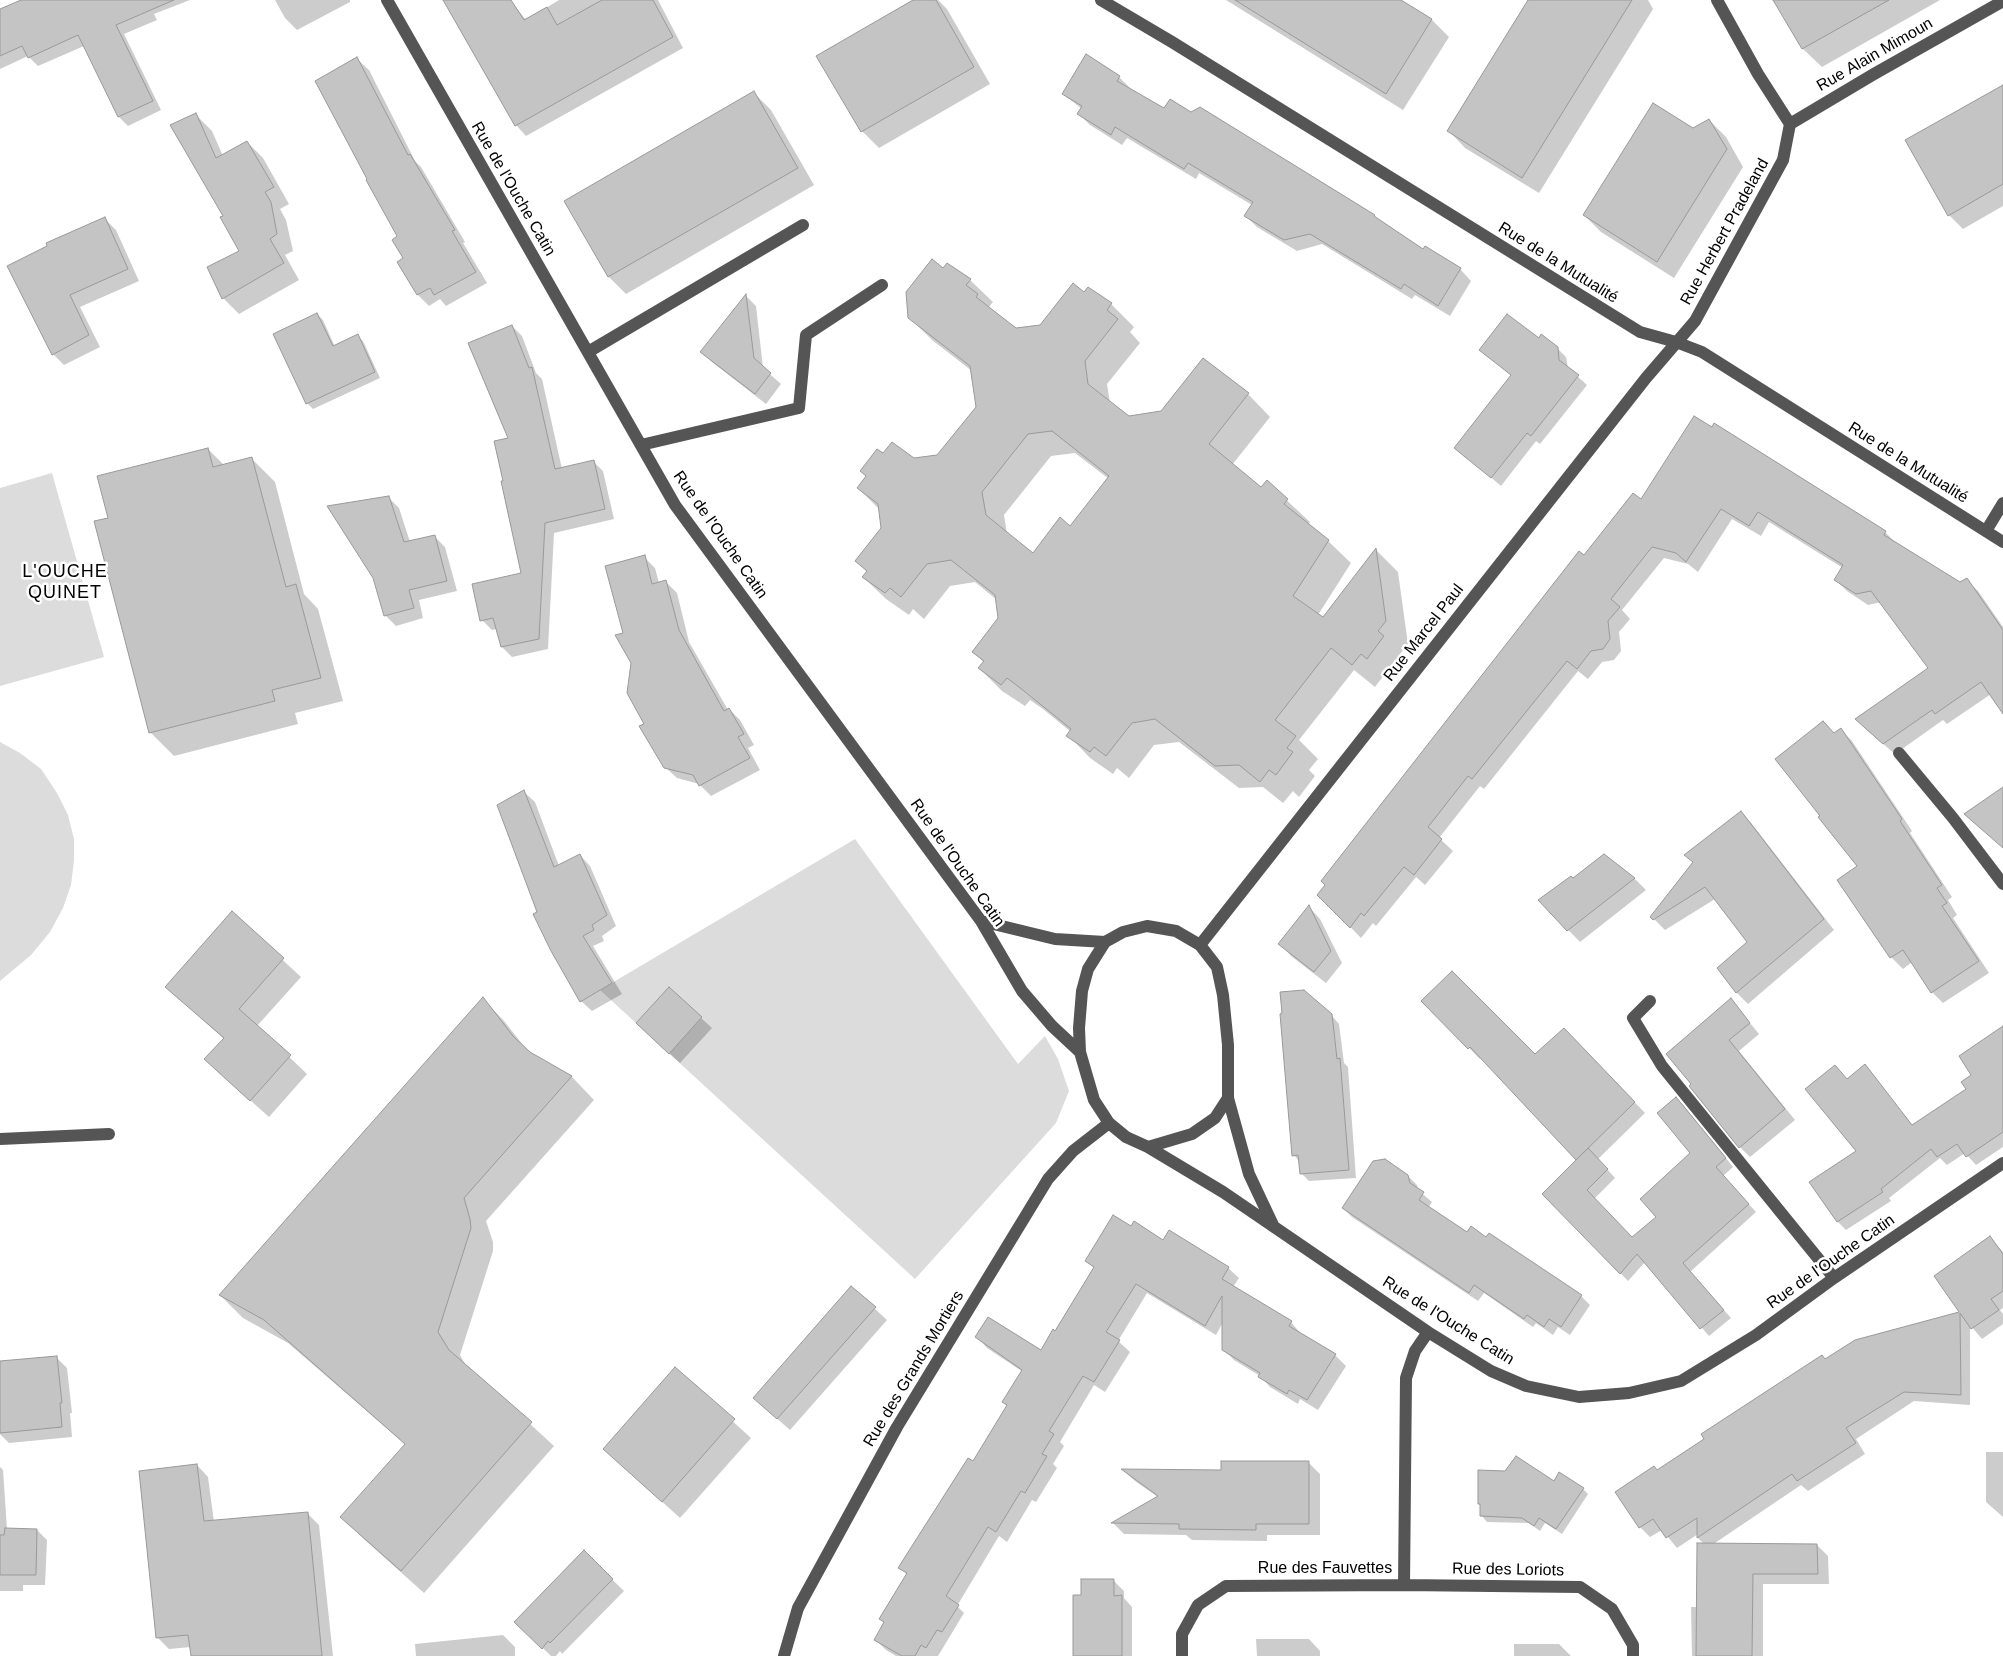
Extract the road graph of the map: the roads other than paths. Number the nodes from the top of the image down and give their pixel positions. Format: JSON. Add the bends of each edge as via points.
{"nodes":[{"id":1,"x":387,"y":0,"type":"edge"},
{"id":2,"x":1101,"y":0,"type":"edge"},
{"id":3,"x":1717,"y":0,"type":"edge"},
{"id":4,"x":2003,"y":1,"type":"edge"},
{"id":5,"x":1790,"y":124,"type":"junction"},
{"id":6,"x":803,"y":225,"type":"dead end"},
{"id":7,"x":882,"y":285,"type":"dead end"},
{"id":8,"x":1676,"y":342,"type":"junction"},
{"id":9,"x":588,"y":352,"type":"junction"},
{"id":10,"x":641,"y":445,"type":"junction"},
{"id":11,"x":2003,"y":503,"type":"edge"},
{"id":12,"x":1986,"y":531,"type":"junction"},
{"id":13,"x":2003,"y":542,"type":"edge"},
{"id":14,"x":1899,"y":753,"type":"dead end"},
{"id":15,"x":2003,"y":884,"type":"edge"},
{"id":16,"x":980,"y":921,"type":"junction"},
{"id":17,"x":1105,"y":942,"type":"junction"},
{"id":18,"x":1200,"y":945,"type":"junction"},
{"id":19,"x":1650,"y":1001,"type":"dead end"},
{"id":20,"x":1080,"y":1052,"type":"junction"},
{"id":21,"x":1228,"y":1098,"type":"junction"},
{"id":22,"x":1109,"y":1124,"type":"junction"},
{"id":23,"x":109,"y":1134,"type":"dead end"},
{"id":24,"x":0,"y":1139,"type":"edge"},
{"id":25,"x":1148,"y":1147,"type":"junction"},
{"id":26,"x":2003,"y":1163,"type":"edge"},
{"id":27,"x":1275,"y":1229,"type":"junction"},
{"id":28,"x":1834,"y":1278,"type":"junction"},
{"id":29,"x":1428,"y":1332,"type":"junction"},
{"id":30,"x":1404,"y":1585,"type":"junction"},
{"id":31,"x":784,"y":1656,"type":"edge"},
{"id":32,"x":1182,"y":1656,"type":"edge"},
{"id":33,"x":1633,"y":1656,"type":"edge"}],
"edges":[{"from":1,"to":9,"type":"street","name":"Rue de l'Ouche Catin"},
{"from":2,"to":8,"type":"street","name":"Rue de la Mutualité","via":[[1640,332]]},
{"from":3,"to":5,"type":"street"},
{"from":4,"to":5,"type":"street","name":"Rue Alain Mimoun"},
{"from":5,"to":8,"type":"street","name":"Rue Herbert Pradeland","via":[[1783,160],[1695,321]]},
{"from":6,"to":9,"type":"street"},
{"from":7,"to":10,"type":"street","via":[[806,335],[799,408]]},
{"from":8,"to":12,"type":"street","name":"Rue de la Mutualité","via":[[1702,352]]},
{"from":8,"to":18,"type":"street","name":"Rue Marcel Paul"},
{"from":9,"to":10,"type":"street","name":"Rue de l'Ouche Catin"},
{"from":10,"to":16,"type":"street","name":"Rue de l'Ouche Catin","via":[[675,505]]},
{"from":11,"to":12,"type":"street"},
{"from":12,"to":13,"type":"street","name":"Rue de la Mutualité"},
{"from":14,"to":15,"type":"street"},
{"from":16,"to":17,"type":"street","via":[[1055,939]]},
{"from":16,"to":20,"type":"street","name":"Rue de l'Ouche Catin","via":[[1022,991]]},
{"from":17,"to":18,"type":"street","via":[[1123,932],[1147,926],[1176,931]]},
{"from":17,"to":20,"type":"street","via":[[1088,968],[1082,991]]},
{"from":18,"to":21,"type":"street","via":[[1217,967],[1223,995],[1228,1045]]},
{"from":19,"to":28,"type":"street","via":[[1633,1018],[1662,1066]]},
{"from":20,"to":22,"type":"street","via":[[1094,1100]]},
{"from":21,"to":25,"type":"street","via":[[1215,1118],[1192,1134]]},
{"from":21,"to":27,"type":"street","via":[[1248,1174]]},
{"from":22,"to":25,"type":"street","name":"Rue de l'Ouche Catin","via":[[1126,1137]]},
{"from":22,"to":31,"type":"street","name":"Rue des Grands Mortiers","via":[[1073,1151],[1048,1179],[897,1427],[798,1608]]},
{"from":23,"to":24,"type":"street"},
{"from":25,"to":27,"type":"street","name":"Rue de l'Ouche Catin","via":[[1223,1192]]},
{"from":26,"to":28,"type":"street","name":"Rue de l'Ouche Catin"},
{"from":27,"to":29,"type":"street","name":"Rue de l'Ouche Catin"},
{"from":28,"to":29,"type":"street","name":"Rue de l'Ouche Catin","via":[[1756,1335],[1681,1381],[1629,1393],[1579,1398],[1526,1386],[1491,1371]]},
{"from":29,"to":30,"type":"street","name":"Rue des Fauvettes","via":[[1415,1351],[1406,1378]]},
{"from":30,"to":32,"type":"street","name":"Rue des Fauvettes","via":[[1226,1586],[1198,1605],[1182,1634]]},
{"from":30,"to":33,"type":"street","name":"Rue des Loriots","via":[[1580,1587],[1612,1609],[1633,1645]]}]}
